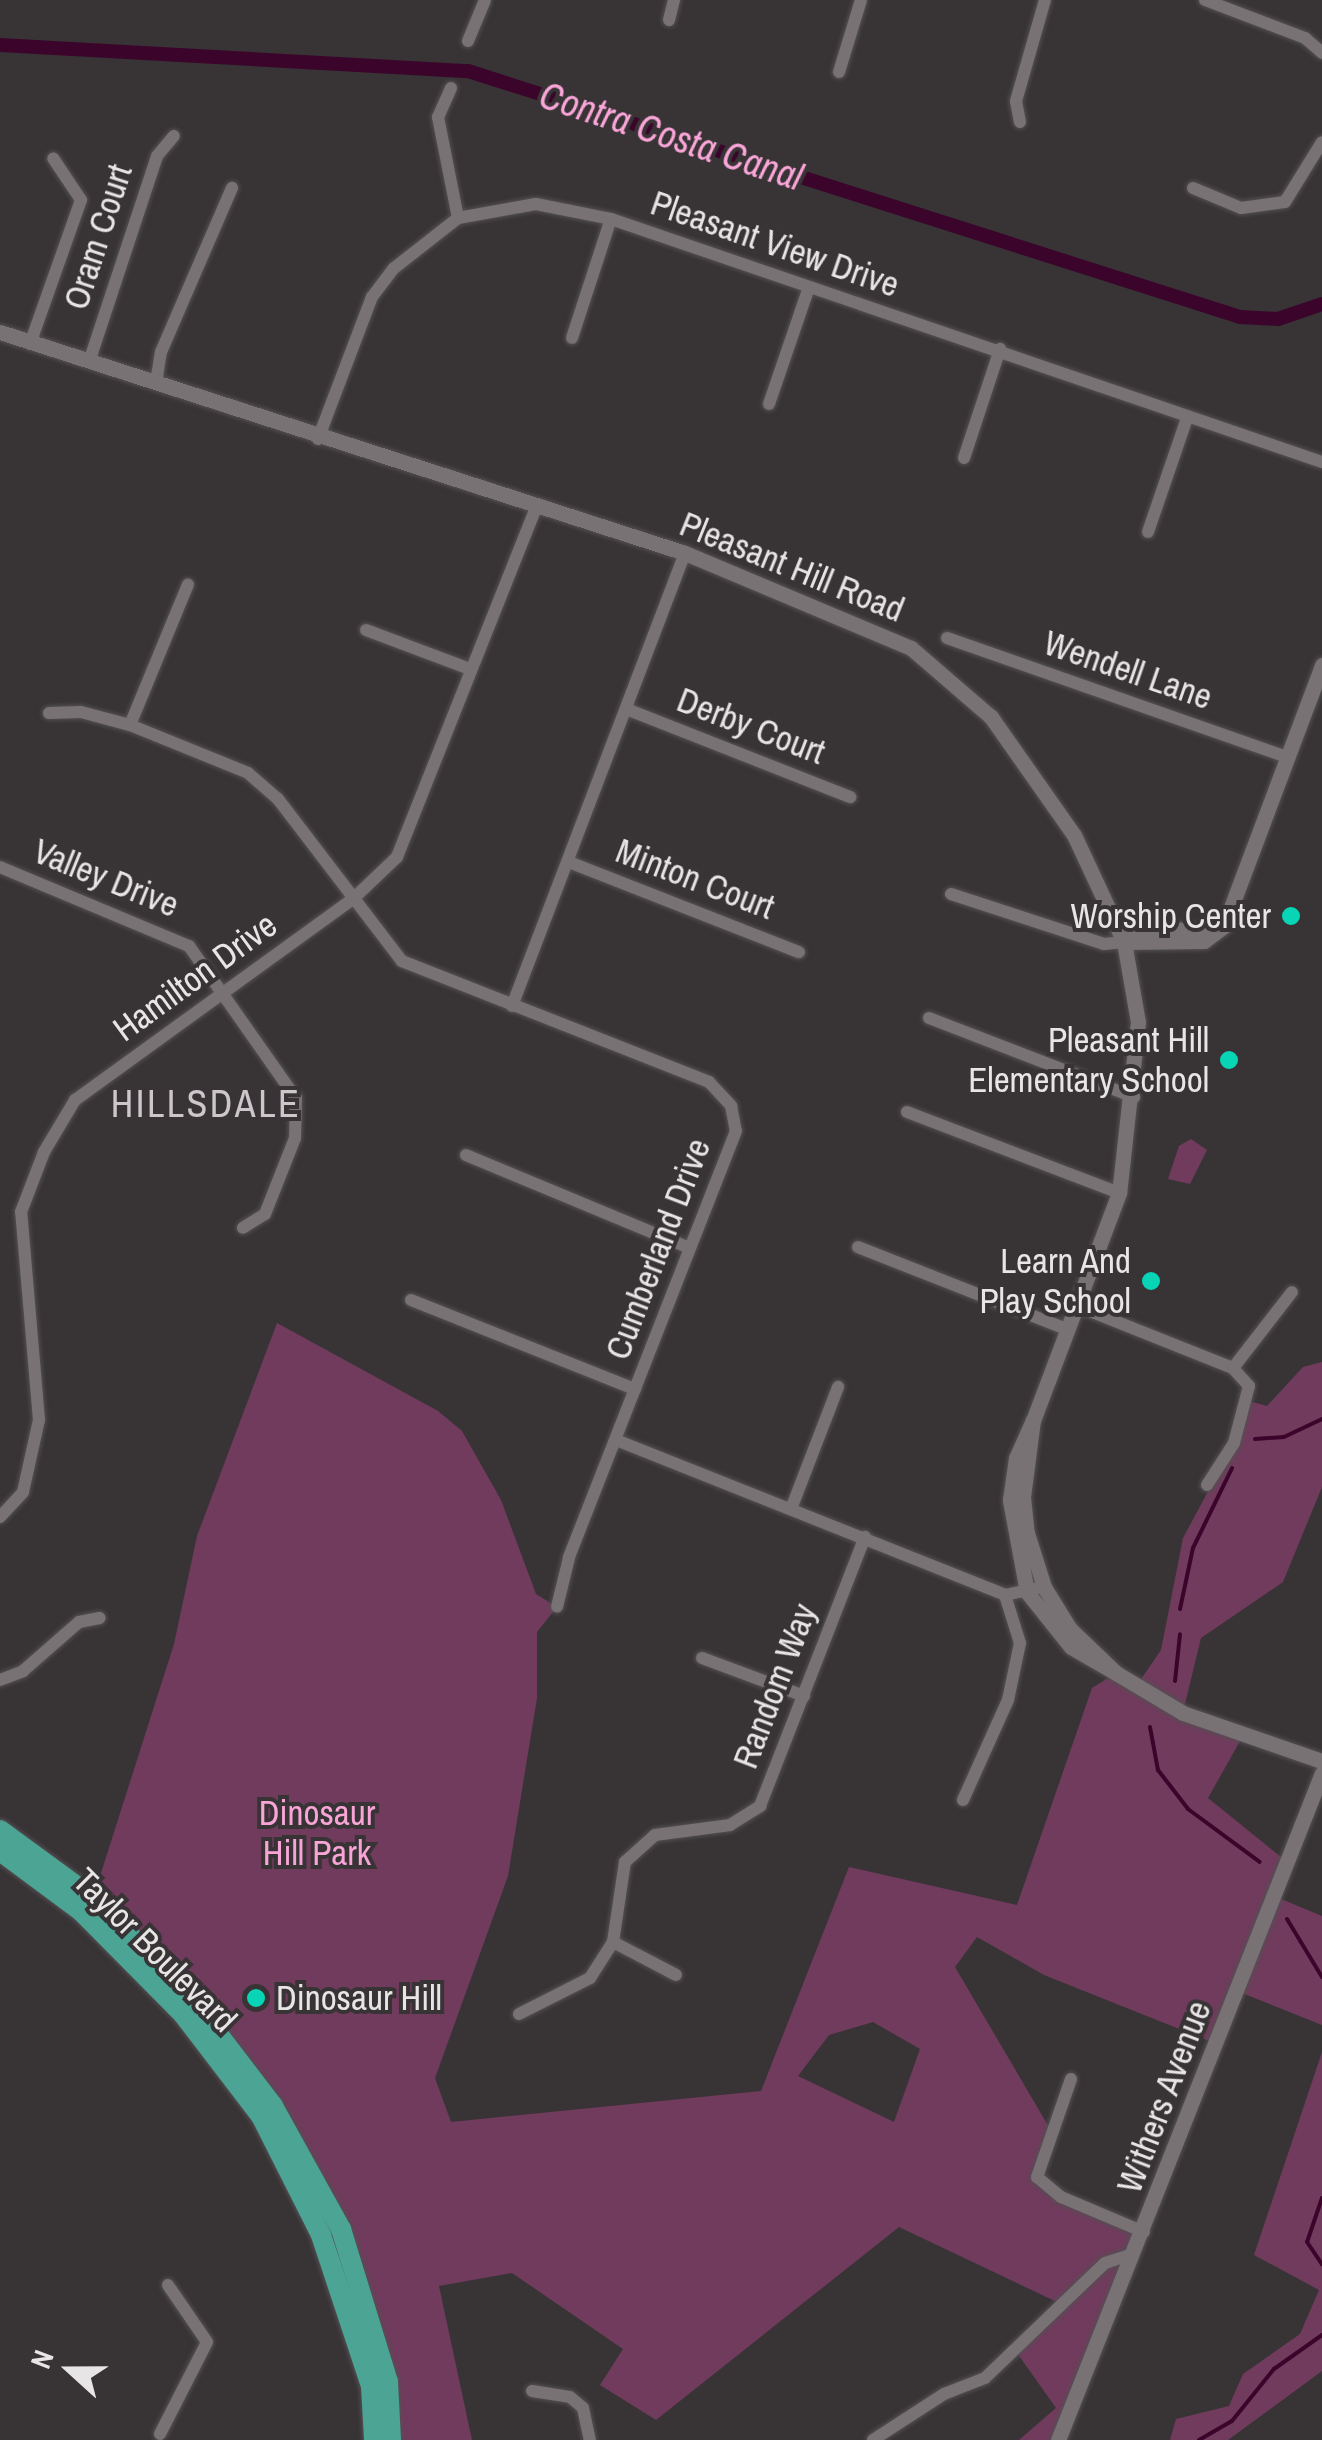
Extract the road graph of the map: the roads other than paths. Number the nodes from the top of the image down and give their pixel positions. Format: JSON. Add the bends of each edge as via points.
{"nodes":[{"id":1,"x":484,"y":0,"type":"edge"},
{"id":2,"x":674,"y":0,"type":"edge"},
{"id":3,"x":861,"y":0,"type":"edge"},
{"id":4,"x":1045,"y":0,"type":"edge"},
{"id":5,"x":1206,"y":0,"type":"edge"},
{"id":6,"x":669,"y":20,"type":"dead end"},
{"id":7,"x":468,"y":41,"type":"dead end"},
{"id":8,"x":1322,"y":53,"type":"edge"},
{"id":9,"x":839,"y":72,"type":"dead end"},
{"id":10,"x":451,"y":88,"type":"dead end"},
{"id":11,"x":1020,"y":122,"type":"dead end"},
{"id":12,"x":174,"y":136,"type":"dead end"},
{"id":13,"x":1322,"y":142,"type":"edge"},
{"id":14,"x":52,"y":158,"type":"dead end"},
{"id":15,"x":232,"y":188,"type":"dead end"},
{"id":16,"x":1193,"y":188,"type":"dead end"},
{"id":17,"x":458,"y":218,"type":"junction"},
{"id":18,"x":611,"y":220,"type":"junction"},
{"id":19,"x":808,"y":290,"type":"junction"},
{"id":20,"x":1,"y":336,"type":"edge"},
{"id":21,"x":572,"y":338,"type":"dead end"},
{"id":22,"x":30,"y":344,"type":"junction"},
{"id":23,"x":1000,"y":349,"type":"junction"},
{"id":24,"x":89,"y":362,"type":"junction"},
{"id":25,"x":156,"y":383,"type":"junction"},
{"id":26,"x":769,"y":404,"type":"dead end"},
{"id":27,"x":1186,"y":418,"type":"junction"},
{"id":28,"x":318,"y":439,"type":"junction"},
{"id":29,"x":964,"y":458,"type":"dead end"},
{"id":30,"x":1322,"y":462,"type":"edge"},
{"id":31,"x":536,"y":508,"type":"junction"},
{"id":32,"x":1148,"y":532,"type":"dead end"},
{"id":33,"x":684,"y":553,"type":"junction"},
{"id":34,"x":188,"y":584,"type":"dead end"},
{"id":35,"x":366,"y":630,"type":"dead end"},
{"id":36,"x":947,"y":638,"type":"dead end"},
{"id":37,"x":1322,"y":664,"type":"edge"},
{"id":38,"x":470,"y":669,"type":"junction"},
{"id":39,"x":629,"y":710,"type":"junction"},
{"id":40,"x":49,"y":713,"type":"dead end"},
{"id":41,"x":130,"y":725,"type":"junction"},
{"id":42,"x":1289,"y":758,"type":"junction"},
{"id":43,"x":850,"y":797,"type":"dead end"},
{"id":44,"x":569,"y":862,"type":"junction"},
{"id":45,"x":0,"y":867,"type":"edge"},
{"id":46,"x":950,"y":894,"type":"dead end"},
{"id":47,"x":354,"y":898,"type":"junction"},
{"id":48,"x":1124,"y":942,"type":"junction"},
{"id":49,"x":799,"y":952,"type":"dead end"},
{"id":50,"x":225,"y":994,"type":"junction"},
{"id":51,"x":512,"y":1006,"type":"junction"},
{"id":52,"x":929,"y":1018,"type":"dead end"},
{"id":53,"x":1134,"y":1097,"type":"junction"},
{"id":54,"x":907,"y":1112,"type":"dead end"},
{"id":55,"x":466,"y":1154,"type":"dead end"},
{"id":56,"x":1119,"y":1193,"type":"junction"},
{"id":57,"x":243,"y":1228,"type":"dead end"},
{"id":58,"x":858,"y":1247,"type":"dead end"},
{"id":59,"x":689,"y":1248,"type":"junction"},
{"id":60,"x":1292,"y":1292,"type":"dead end"},
{"id":61,"x":411,"y":1300,"type":"dead end"},
{"id":62,"x":1078,"y":1306,"type":"junction"},
{"id":63,"x":1069,"y":1330,"type":"junction"},
{"id":64,"x":1233,"y":1368,"type":"junction"},
{"id":65,"x":838,"y":1387,"type":"dead end"},
{"id":66,"x":636,"y":1389,"type":"junction"},
{"id":67,"x":616,"y":1440,"type":"junction"},
{"id":68,"x":1207,"y":1486,"type":"dead end"},
{"id":69,"x":791,"y":1509,"type":"junction"},
{"id":70,"x":0,"y":1516,"type":"edge"},
{"id":71,"x":865,"y":1537,"type":"junction"},
{"id":72,"x":1035,"y":1589,"type":"junction"},
{"id":73,"x":1005,"y":1595,"type":"junction"},
{"id":74,"x":557,"y":1607,"type":"dead end"},
{"id":75,"x":100,"y":1618,"type":"dead end"},
{"id":76,"x":702,"y":1658,"type":"dead end"},
{"id":77,"x":0,"y":1680,"type":"edge"},
{"id":78,"x":804,"y":1696,"type":"junction"},
{"id":79,"x":1322,"y":1760,"type":"edge"},
{"id":80,"x":1322,"y":1773,"type":"edge"},
{"id":81,"x":964,"y":1800,"type":"dead end"},
{"id":82,"x":0,"y":1830,"type":"edge"},
{"id":83,"x":0,"y":1851,"type":"edge"},
{"id":84,"x":612,"y":1942,"type":"junction"},
{"id":85,"x":676,"y":1976,"type":"dead end"},
{"id":86,"x":519,"y":2014,"type":"dead end"},
{"id":87,"x":1071,"y":2079,"type":"dead end"},
{"id":88,"x":1144,"y":2232,"type":"junction"},
{"id":89,"x":1132,"y":2254,"type":"junction"},
{"id":90,"x":168,"y":2285,"type":"dead end"},
{"id":91,"x":532,"y":2391,"type":"dead end"},
{"id":92,"x":158,"y":2438,"type":"edge"},
{"id":93,"x":374,"y":2440,"type":"edge"},
{"id":94,"x":391,"y":2440,"type":"edge"},
{"id":95,"x":590,"y":2440,"type":"edge"},
{"id":96,"x":873,"y":2440,"type":"edge"},
{"id":97,"x":1058,"y":2440,"type":"edge"}],
"edges":[{"from":1,"to":7,"type":"street"},
{"from":2,"to":6,"type":"street"},
{"from":3,"to":9,"type":"street"},
{"from":4,"to":11,"type":"street","via":[[1016,101]]},
{"from":5,"to":8,"type":"street","via":[[1289,31]]},
{"from":10,"to":17,"type":"street","via":[[438,117]]},
{"from":12,"to":24,"type":"street","name":"Oram Court","via":[[157,156]]},
{"from":13,"to":16,"type":"street","via":[[1285,202],[1241,208]]},
{"from":14,"to":22,"type":"street","via":[[81,200]]},
{"from":15,"to":25,"type":"street","via":[[161,352]]},
{"from":17,"to":18,"type":"street","name":"Pleasant View Drive","via":[[536,204]]},
{"from":17,"to":28,"type":"street","name":"Pleasant View Drive","via":[[392,269],[372,297]]},
{"from":18,"to":19,"type":"street","name":"Pleasant View Drive"},
{"from":18,"to":21,"type":"street"},
{"from":19,"to":23,"type":"street","name":"Pleasant View Drive"},
{"from":19,"to":26,"type":"street"},
{"from":20,"to":22,"type":"street","name":"Pleasant Hill Road"},
{"from":22,"to":24,"type":"street","name":"Pleasant Hill Road"},
{"from":23,"to":27,"type":"street","name":"Pleasant View Drive"},
{"from":23,"to":29,"type":"street"},
{"from":24,"to":25,"type":"street","name":"Pleasant Hill Road"},
{"from":25,"to":28,"type":"street","name":"Pleasant Hill Road"},
{"from":27,"to":30,"type":"street","name":"Pleasant View Drive"},
{"from":27,"to":32,"type":"street"},
{"from":28,"to":31,"type":"street","name":"Pleasant Hill Road"},
{"from":31,"to":33,"type":"street","name":"Pleasant Hill Road"},
{"from":31,"to":38,"type":"street","name":"Hamilton Drive"},
{"from":33,"to":39,"type":"street"},
{"from":33,"to":48,"type":"street","name":"Pleasant Hill Road","via":[[911,648],[991,717],[1074,835]]},
{"from":34,"to":41,"type":"street"},
{"from":35,"to":38,"type":"street"},
{"from":36,"to":42,"type":"street","name":"Wendell Lane"},
{"from":37,"to":42,"type":"street"},
{"from":38,"to":47,"type":"street","name":"Hamilton Drive","via":[[397,857]]},
{"from":39,"to":43,"type":"street","name":"Derby Court"},
{"from":39,"to":44,"type":"street"},
{"from":40,"to":41,"type":"street","name":"Cumberland Drive","via":[[81,712]]},
{"from":41,"to":47,"type":"street","name":"Cumberland Drive","via":[[248,773],[278,799]]},
{"from":42,"to":48,"type":"street","via":[[1235,908],[1216,930],[1138,928]]},
{"from":44,"to":49,"type":"street","name":"Minton Court"},
{"from":44,"to":51,"type":"street"},
{"from":45,"to":50,"type":"street","name":"Valley Drive","via":[[188,946]]},
{"from":46,"to":48,"type":"street","via":[[1104,944]]},
{"from":47,"to":50,"type":"street","name":"Hamilton Drive"},
{"from":47,"to":51,"type":"street","name":"Cumberland Drive","via":[[402,961]]},
{"from":48,"to":53,"type":"street","name":"Pleasant Hill Road","via":[[1138,1022]]},
{"from":50,"to":57,"type":"street","name":"Valley Drive","via":[[296,1098],[294,1138],[265,1214]]},
{"from":50,"to":70,"type":"street","name":"Hamilton Drive","via":[[76,1100],[44,1152],[21,1212],[39,1420],[23,1492]]},
{"from":51,"to":59,"type":"street","name":"Cumberland Drive","via":[[709,1082],[731,1106],[736,1132]]},
{"from":52,"to":53,"type":"street"},
{"from":53,"to":56,"type":"street","name":"Pleasant Hill Road"},
{"from":54,"to":56,"type":"street"},
{"from":55,"to":59,"type":"street"},
{"from":56,"to":62,"type":"street","name":"Pleasant Hill Road"},
{"from":58,"to":63,"type":"street"},
{"from":59,"to":66,"type":"street","name":"Cumberland Drive"},
{"from":60,"to":64,"type":"street"},
{"from":61,"to":66,"type":"street"},
{"from":62,"to":63,"type":"street","name":"Pleasant Hill Road"},
{"from":62,"to":64,"type":"street"},
{"from":63,"to":72,"type":"street","name":"Pleasant Hill Road","via":[[1033,1420],[1023,1497]]},
{"from":64,"to":68,"type":"street","via":[[1249,1386],[1234,1443]]},
{"from":65,"to":69,"type":"street"},
{"from":66,"to":67,"type":"street","name":"Cumberland Drive"},
{"from":67,"to":69,"type":"street"},
{"from":67,"to":74,"type":"street","name":"Cumberland Drive"},
{"from":69,"to":71,"type":"street"},
{"from":71,"to":73,"type":"street"},
{"from":71,"to":78,"type":"street","name":"Random Way"},
{"from":72,"to":73,"type":"street"},
{"from":72,"to":79,"type":"street","name":"Pleasant Hill Road","via":[[1116,1673],[1183,1713]]},
{"from":73,"to":81,"type":"street","via":[[1020,1644]]},
{"from":75,"to":77,"type":"street","via":[[79,1622],[23,1672]]},
{"from":76,"to":78,"type":"street"},
{"from":78,"to":84,"type":"street","name":"Random Way","via":[[760,1806],[730,1825],[655,1835],[625,1862]]},
{"from":80,"to":88,"type":"street","name":"Withers Avenue"},
{"from":82,"to":94,"type":"main road","name":"Taylor Boulevard","via":[[105,1910],[188,1996],[273,2106],[341,2230],[388,2382]]},
{"from":83,"to":93,"type":"main road","name":"Taylor Boulevard","via":[[82,1912],[170,2001],[261,2116],[321,2235],[372,2386]]},
{"from":84,"to":85,"type":"street"},
{"from":84,"to":86,"type":"street","name":"Random Way","via":[[590,1978]]},
{"from":87,"to":88,"type":"street","via":[[1036,2177],[1061,2197]]},
{"from":88,"to":89,"type":"street","name":"Withers Avenue"},
{"from":89,"to":96,"type":"street","via":[[1105,2263],[985,2378],[944,2394]]},
{"from":89,"to":97,"type":"street","name":"Withers Avenue"},
{"from":90,"to":92,"type":"street","via":[[206,2342]]},
{"from":91,"to":95,"type":"street","via":[[570,2397],[583,2408]]}]}
